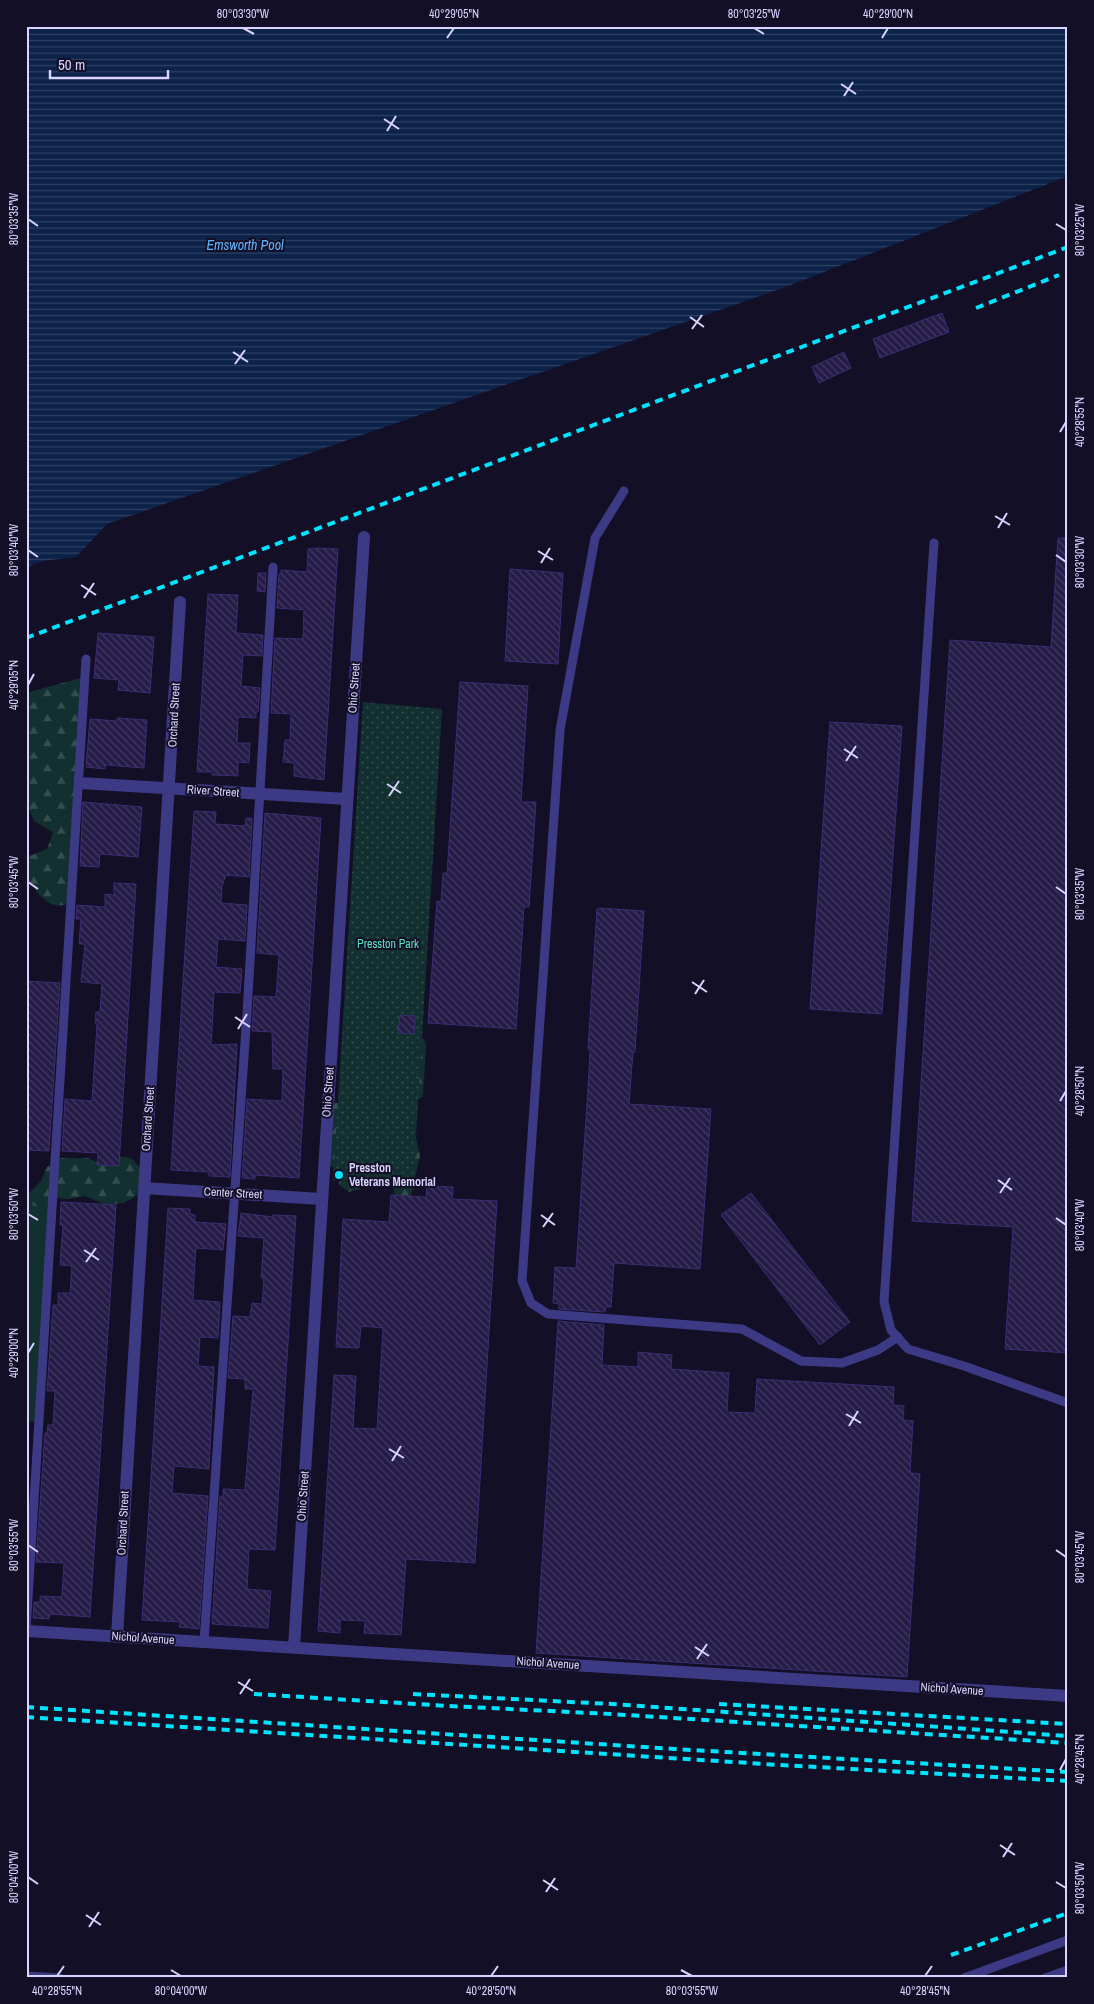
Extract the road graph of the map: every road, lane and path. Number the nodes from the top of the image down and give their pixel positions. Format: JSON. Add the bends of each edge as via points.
{"nodes":[{"id":1,"x":624,"y":491,"type":"dead end"},
{"id":2,"x":364,"y":537,"type":"dead end"},
{"id":3,"x":934,"y":543,"type":"dead end"},
{"id":4,"x":273,"y":567,"type":"dead end"},
{"id":5,"x":180,"y":602,"type":"dead end"},
{"id":6,"x":86,"y":659,"type":"dead end"},
{"id":7,"x":80,"y":783,"type":"junction"},
{"id":8,"x":170,"y":788,"type":"junction"},
{"id":9,"x":260,"y":794,"type":"junction"},
{"id":10,"x":347,"y":799,"type":"junction"},
{"id":11,"x":144,"y":1188,"type":"junction"},
{"id":12,"x":235,"y":1193,"type":"junction"},
{"id":13,"x":322,"y":1199,"type":"junction"},
{"id":14,"x":898,"y":1338,"type":"junction"},
{"id":15,"x":1068,"y":1403,"type":"edge"},
{"id":16,"x":27,"y":1630,"type":"edge"},
{"id":17,"x":117,"y":1636,"type":"junction"},
{"id":18,"x":204,"y":1642,"type":"junction"},
{"id":19,"x":294,"y":1647,"type":"junction"},
{"id":20,"x":1068,"y":1696,"type":"edge"},
{"id":21,"x":1068,"y":1940,"type":"edge"},
{"id":22,"x":1068,"y":1970,"type":"edge"},
{"id":23,"x":26,"y":1976,"type":"edge"},
{"id":24,"x":60,"y":1978,"type":"edge"},
{"id":25,"x":964,"y":1978,"type":"edge"},
{"id":26,"x":1045,"y":1978,"type":"edge"}],
"edges":[{"from":1,"to":14,"type":"lane","via":[[595,538],[560,730],[522,1281],[531,1303],[548,1314],[742,1329],[801,1361],[842,1363],[878,1350]]},
{"from":2,"to":10,"type":"street","name":"Ohio Street"},
{"from":3,"to":14,"type":"lane","via":[[884,1302],[890,1330]]},
{"from":4,"to":9,"type":"lane"},
{"from":5,"to":8,"type":"street","name":"Orchard Street"},
{"from":6,"to":7,"type":"lane"},
{"from":7,"to":8,"type":"street","name":"River Street"},
{"from":7,"to":16,"type":"lane"},
{"from":8,"to":9,"type":"street","name":"River Street"},
{"from":8,"to":11,"type":"street","name":"Orchard Street"},
{"from":9,"to":10,"type":"street","name":"River Street"},
{"from":9,"to":12,"type":"lane"},
{"from":10,"to":13,"type":"street","name":"Ohio Street"},
{"from":11,"to":12,"type":"street","name":"Center Street"},
{"from":11,"to":17,"type":"street","name":"Orchard Street"},
{"from":12,"to":13,"type":"street","name":"Center Street"},
{"from":12,"to":18,"type":"lane"},
{"from":13,"to":19,"type":"street","name":"Ohio Street"},
{"from":14,"to":15,"type":"lane","via":[[908,1349]]},
{"from":16,"to":17,"type":"street","name":"Nichol Avenue"},
{"from":17,"to":18,"type":"street","name":"Nichol Avenue"},
{"from":18,"to":19,"type":"street","name":"Nichol Avenue"},
{"from":19,"to":20,"type":"street","name":"Nichol Avenue"},
{"from":21,"to":25,"type":"lane"},
{"from":22,"to":26,"type":"lane"},
{"from":23,"to":24,"type":"lane"}]}
